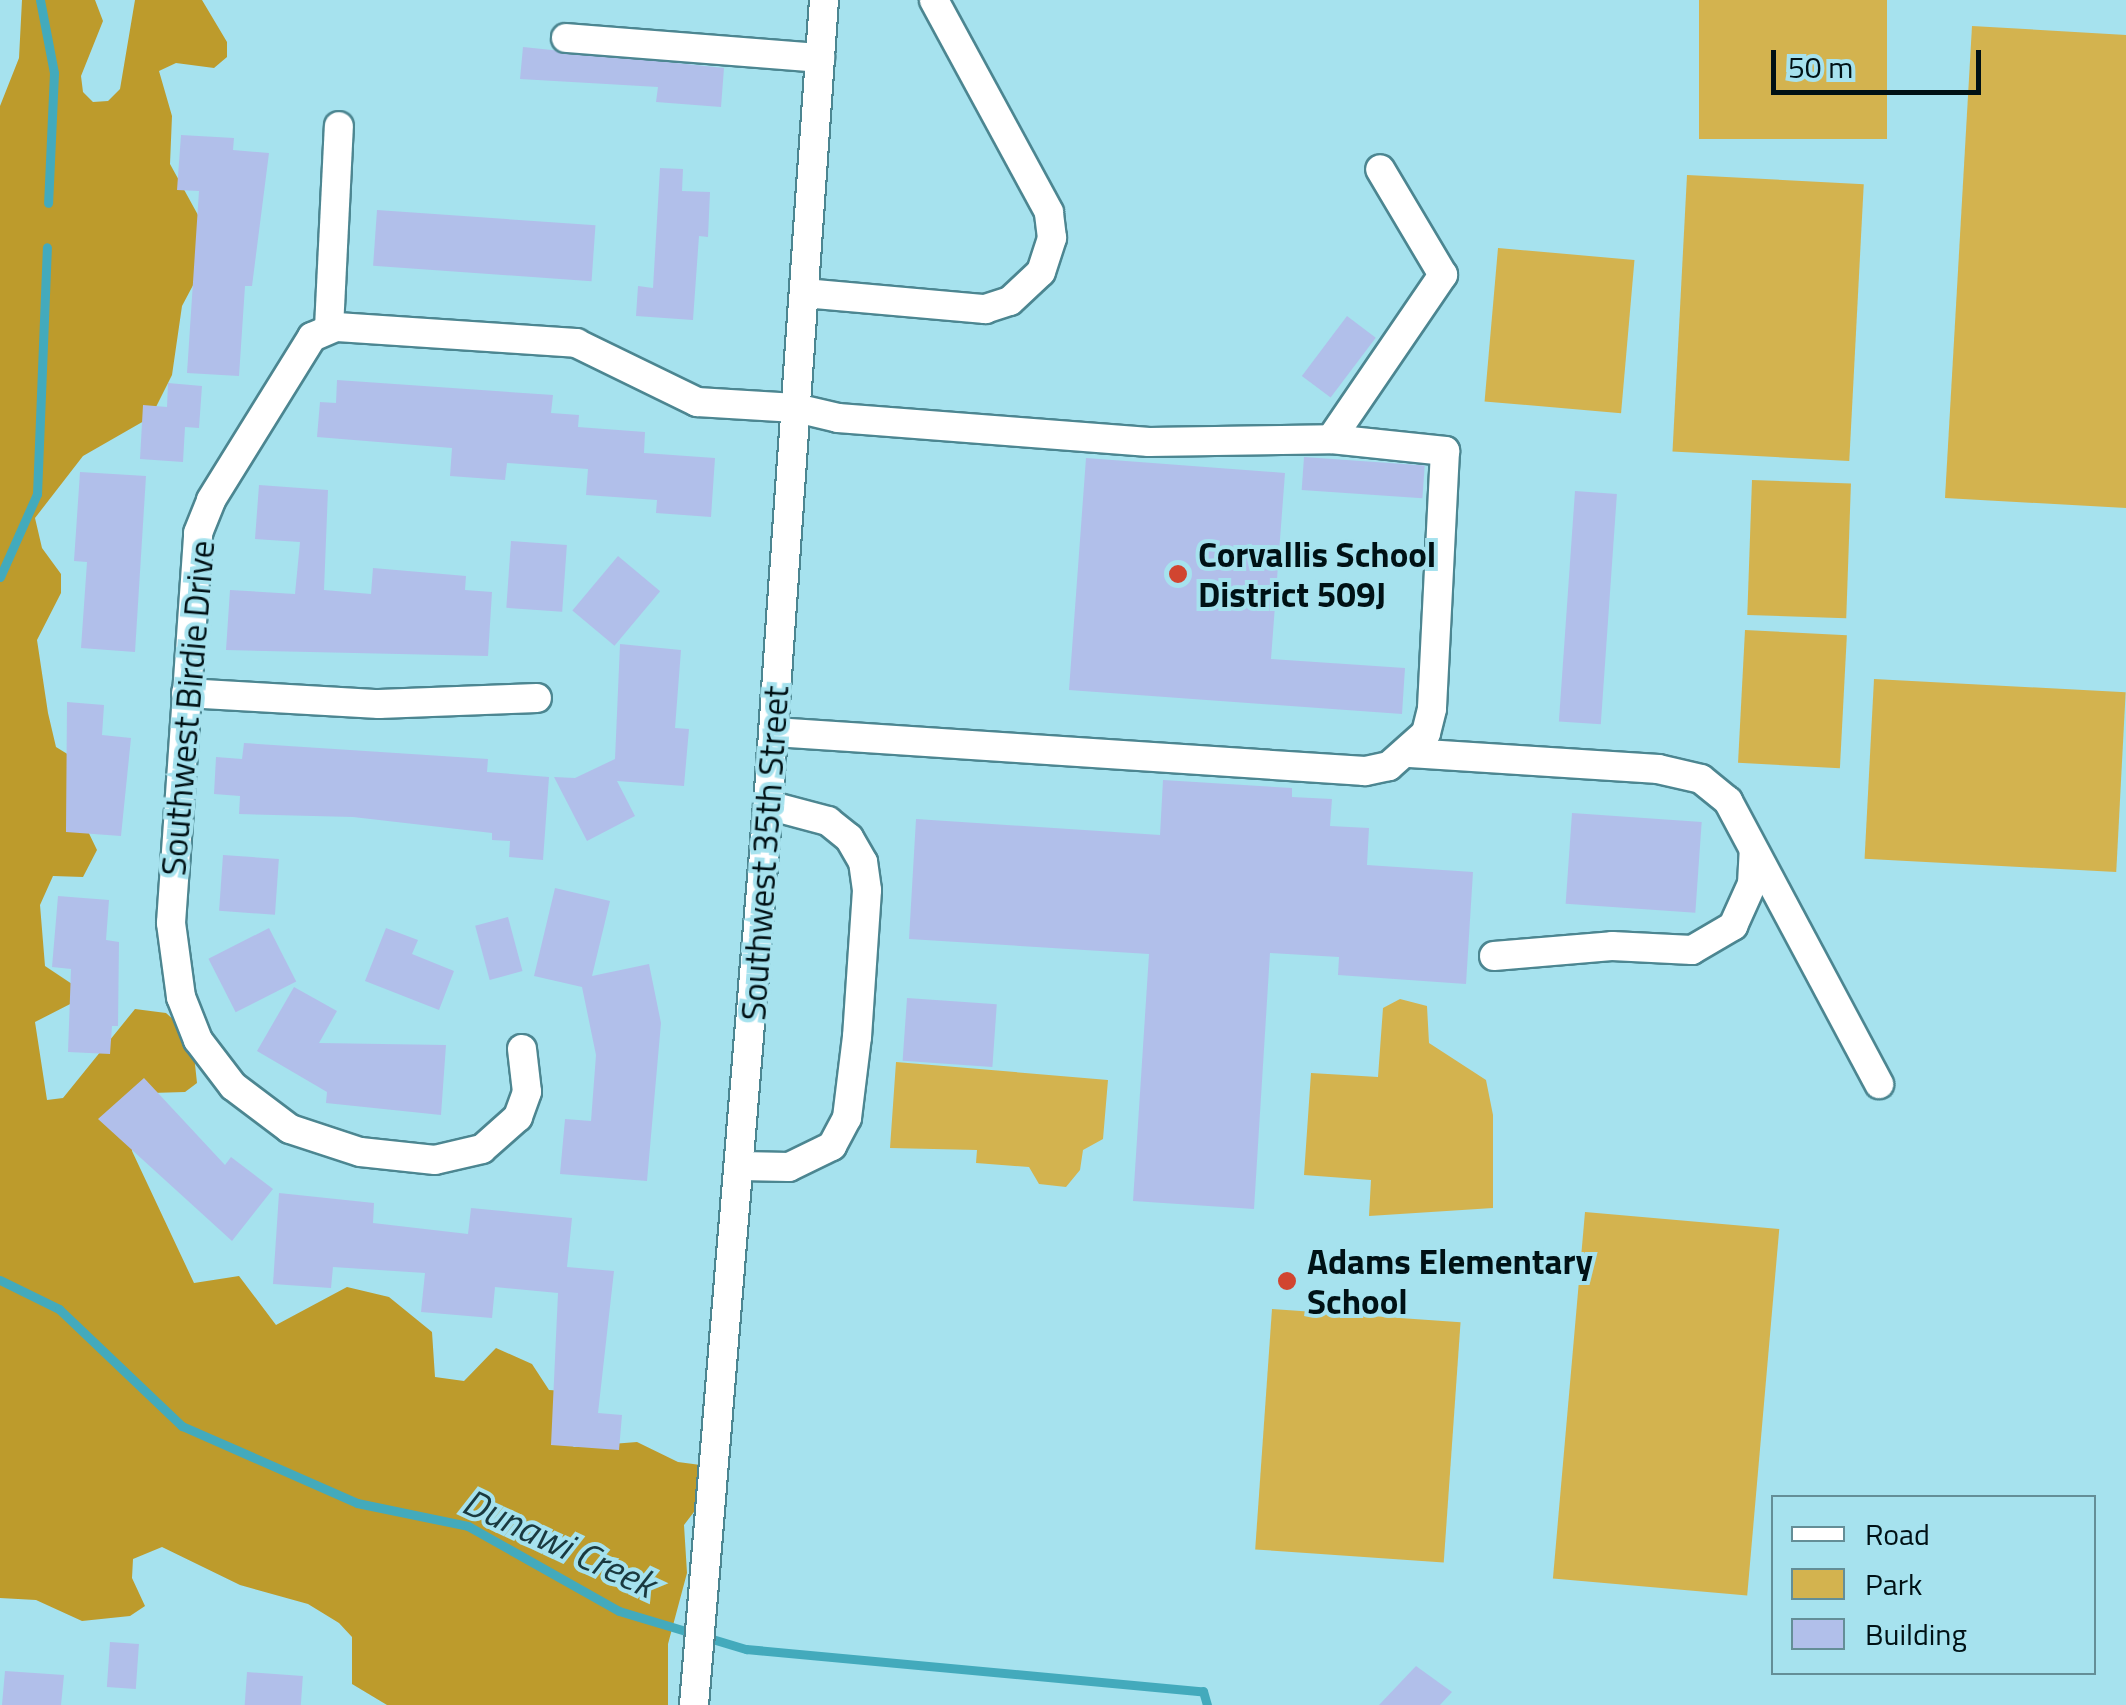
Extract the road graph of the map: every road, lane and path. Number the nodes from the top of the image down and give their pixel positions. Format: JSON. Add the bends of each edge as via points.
{"nodes":[{"id":1,"x":824,"y":0,"type":"edge"},
{"id":2,"x":934,"y":0,"type":"edge"},
{"id":3,"x":566,"y":38,"type":"dead end"},
{"id":4,"x":820,"y":58,"type":"junction"},
{"id":5,"x":338,"y":126,"type":"dead end"},
{"id":6,"x":1380,"y":169,"type":"dead end"},
{"id":7,"x":804,"y":293,"type":"junction"},
{"id":8,"x":329,"y":328,"type":"junction"},
{"id":9,"x":796,"y":408,"type":"junction"},
{"id":10,"x":1331,"y":439,"type":"junction"},
{"id":11,"x":186,"y":693,"type":"junction"},
{"id":12,"x":537,"y":698,"type":"dead end"},
{"id":13,"x":774,"y":732,"type":"junction"},
{"id":14,"x":1410,"y":753,"type":"junction"},
{"id":15,"x":768,"y":806,"type":"junction"},
{"id":16,"x":1754,"y":851,"type":"junction"},
{"id":17,"x":1494,"y":956,"type":"dead end"},
{"id":18,"x":522,"y":1049,"type":"dead end"},
{"id":19,"x":1879,"y":1084,"type":"dead end"},
{"id":20,"x":741,"y":1166,"type":"junction"},
{"id":21,"x":694,"y":1705,"type":"edge"}],
"edges":[{"from":1,"to":4,"type":"street","name":"Southwest 35th Street"},
{"from":2,"to":7,"type":"street","via":[[1049,212],[1048,255],[1024,292],[985,309]]},
{"from":3,"to":4,"type":"street"},
{"from":4,"to":7,"type":"street","name":"Southwest 35th Street"},
{"from":5,"to":8,"type":"street"},
{"from":6,"to":10,"type":"street","via":[[1442,275]]},
{"from":7,"to":9,"type":"street","name":"Southwest 35th Street"},
{"from":8,"to":9,"type":"street","via":[[576,344],[697,402]]},
{"from":8,"to":11,"type":"street","name":"Southwest Birdie Drive","via":[[304,348],[211,500],[194,562]]},
{"from":9,"to":10,"type":"street","via":[[838,418],[1149,442]]},
{"from":9,"to":13,"type":"street","name":"Southwest 35th Street"},
{"from":10,"to":14,"type":"street","via":[[1437,446],[1448,460],[1432,709]]},
{"from":11,"to":12,"type":"street","via":[[378,704]]},
{"from":11,"to":18,"type":"street","name":"Southwest Birdie Drive","via":[[172,953],[198,1040],[233,1086],[317,1142],[454,1158],[482,1149],[518,1117],[526,1092]]},
{"from":13,"to":14,"type":"street","via":[[1365,771]]},
{"from":13,"to":15,"type":"street","name":"Southwest 35th Street"},
{"from":14,"to":16,"type":"street","via":[[1658,769],[1701,779],[1728,802]]},
{"from":15,"to":20,"type":"street","name":"Southwest 35th Street"},
{"from":15,"to":20,"type":"street","via":[[828,821],[863,862],[868,890],[857,1037],[847,1118],[832,1146],[789,1166]]},
{"from":16,"to":17,"type":"street","via":[[1752,884],[1733,926],[1692,950],[1612,946]]},
{"from":16,"to":19,"type":"street"},
{"from":20,"to":21,"type":"street","name":"Southwest 35th Street"}]}
